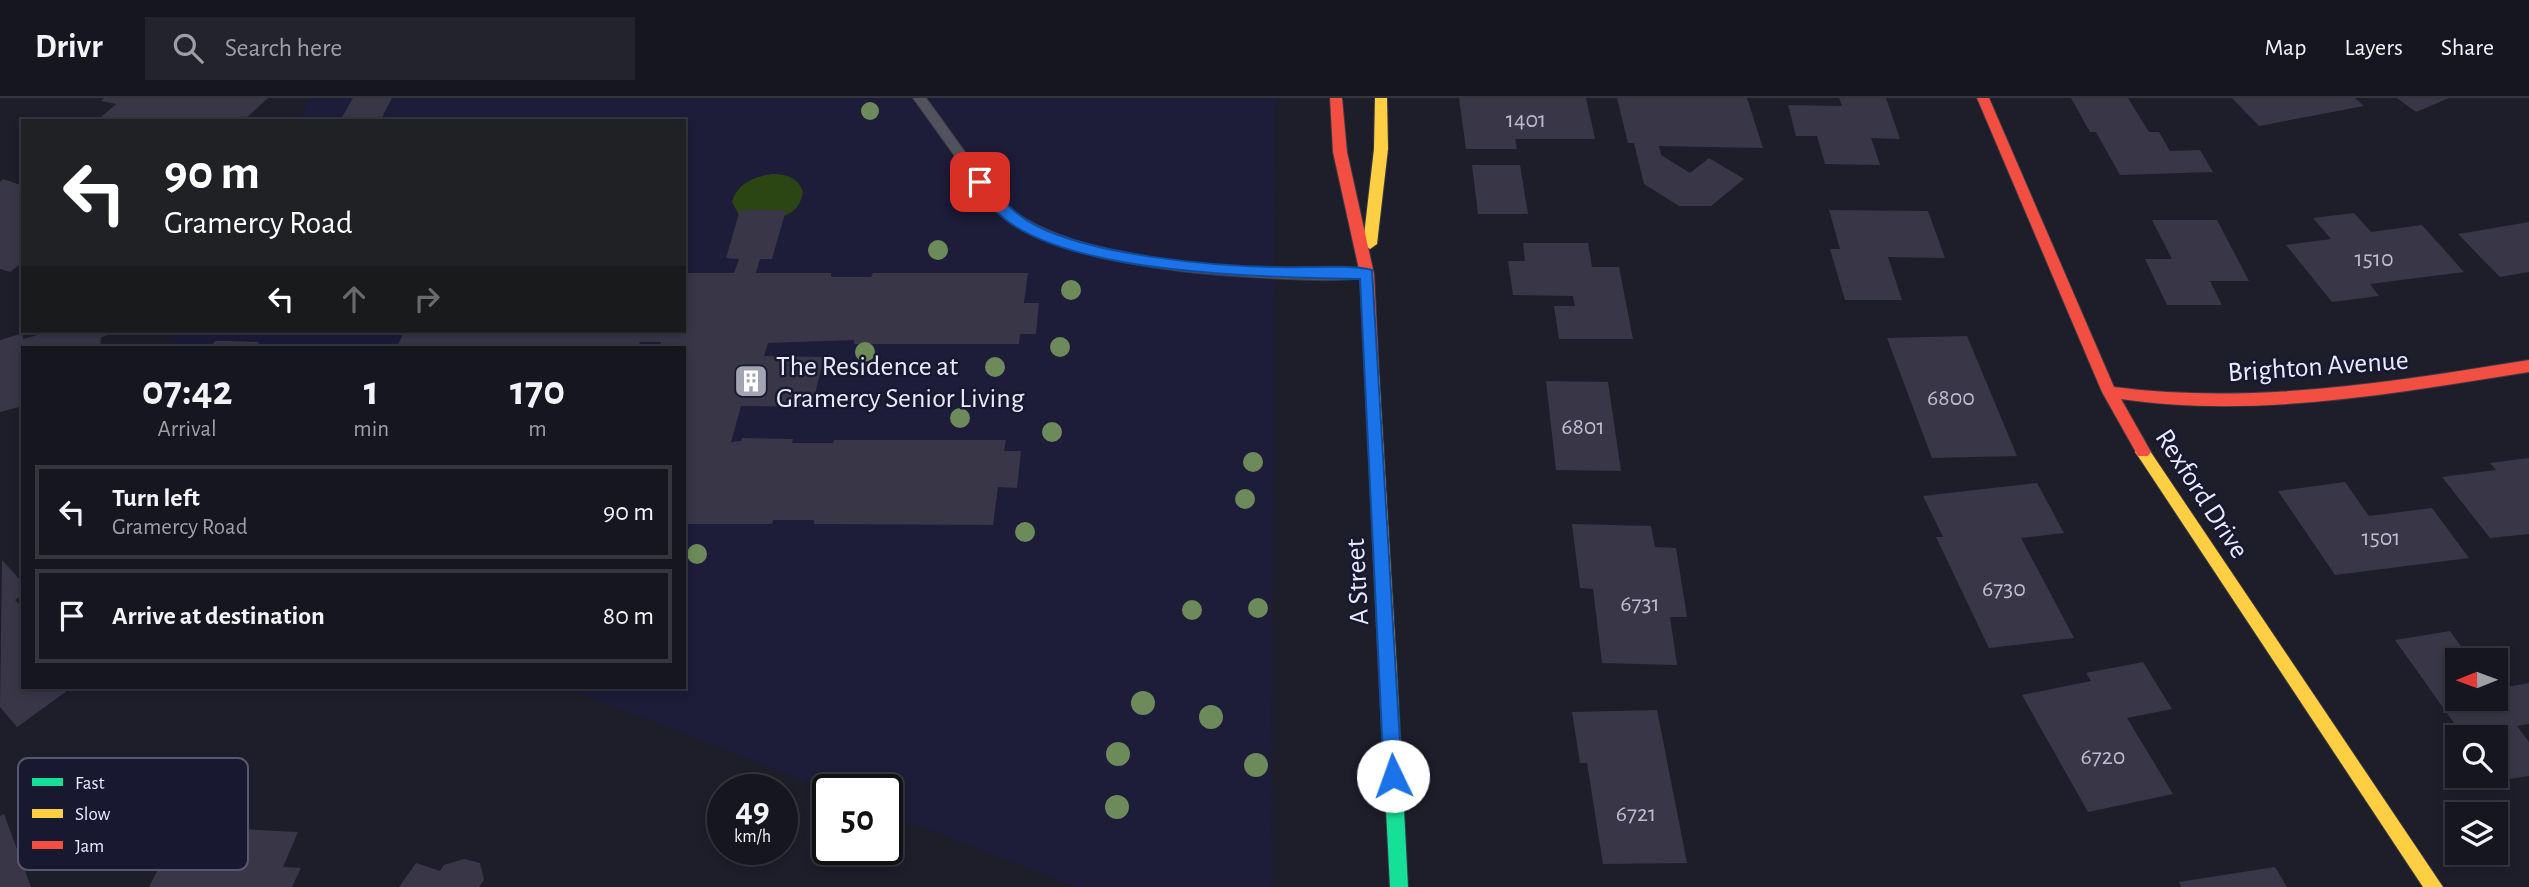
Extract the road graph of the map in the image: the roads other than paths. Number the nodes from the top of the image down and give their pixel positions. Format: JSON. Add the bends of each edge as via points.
{"nodes":[{"id":1,"x":919,"y":98,"type":"edge"},
{"id":2,"x":1336,"y":98,"type":"edge"},
{"id":3,"x":1381,"y":98,"type":"edge"},
{"id":4,"x":1983,"y":98,"type":"edge"},
{"id":5,"x":1367,"y":274,"type":"junction"},
{"id":6,"x":2529,"y":366,"type":"edge"},
{"id":7,"x":2109,"y":391,"type":"junction"},
{"id":8,"x":1399,"y":887,"type":"edge"},
{"id":9,"x":2434,"y":887,"type":"edge"}],
"edges":[{"from":1,"to":5,"type":"lane","via":[[993,201],[1016,220],[1049,237],[1155,262],[1291,275]]},
{"from":2,"to":5,"type":"street","name":"A Street","via":[[1340,152]]},
{"from":3,"to":5,"type":"street","name":"A Street","via":[[1381,149]]},
{"from":4,"to":7,"type":"street","name":"Rexford Drive"},
{"from":5,"to":8,"type":"street","name":"A Street"},
{"from":6,"to":7,"type":"street","name":"Brighton Avenue","via":[[2417,385],[2295,397],[2181,400]]},
{"from":7,"to":9,"type":"street","name":"Rexford Drive","via":[[2137,443]]}]}
